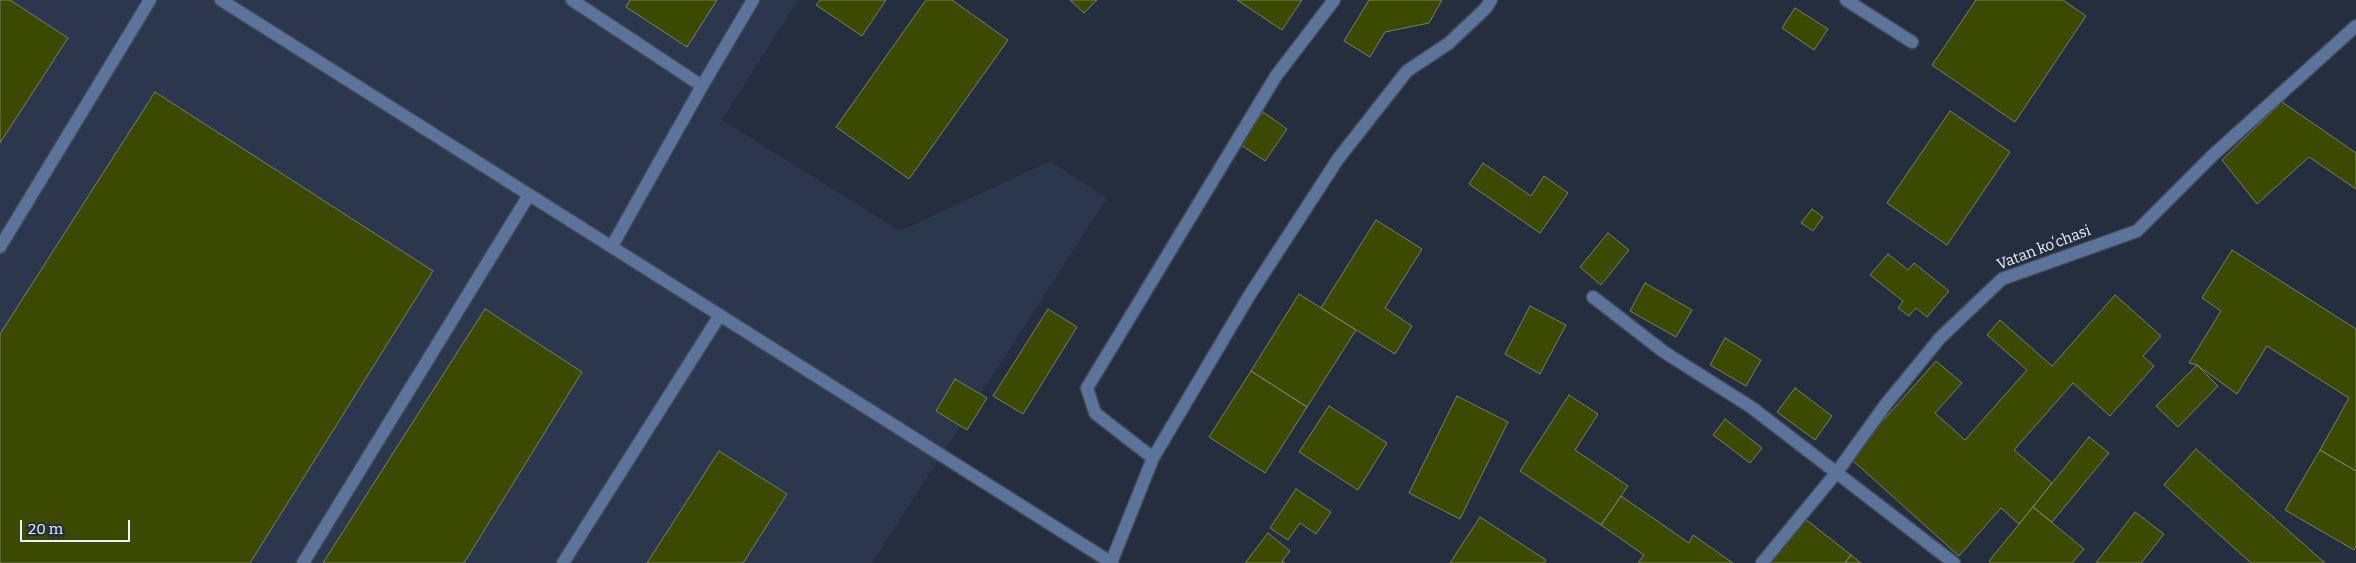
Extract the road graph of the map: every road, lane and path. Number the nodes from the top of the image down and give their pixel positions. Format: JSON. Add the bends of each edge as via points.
{"nodes":[{"id":1,"x":150,"y":0,"type":"edge"},
{"id":2,"x":221,"y":0,"type":"edge"},
{"id":3,"x":572,"y":0,"type":"edge"},
{"id":4,"x":754,"y":0,"type":"edge"},
{"id":5,"x":1334,"y":0,"type":"edge"},
{"id":6,"x":1491,"y":0,"type":"edge"},
{"id":7,"x":1846,"y":0,"type":"edge"},
{"id":8,"x":2356,"y":26,"type":"edge"},
{"id":9,"x":1912,"y":42,"type":"dead end"},
{"id":10,"x":702,"y":86,"type":"junction"},
{"id":11,"x":529,"y":195,"type":"junction"},
{"id":12,"x":5,"y":228,"type":"edge"},
{"id":13,"x":612,"y":246,"type":"junction"},
{"id":14,"x":0,"y":247,"type":"edge"},
{"id":15,"x":1593,"y":297,"type":"dead end"},
{"id":16,"x":720,"y":315,"type":"junction"},
{"id":17,"x":1153,"y":458,"type":"junction"},
{"id":18,"x":1836,"y":472,"type":"junction"},
{"id":19,"x":303,"y":563,"type":"edge"},
{"id":20,"x":563,"y":563,"type":"edge"},
{"id":21,"x":1111,"y":563,"type":"edge"},
{"id":22,"x":1762,"y":563,"type":"edge"},
{"id":23,"x":1954,"y":563,"type":"edge"}],
"edges":[{"from":1,"to":12,"type":"street"},
{"from":2,"to":11,"type":"street"},
{"from":3,"to":10,"type":"street"},
{"from":4,"to":10,"type":"street"},
{"from":5,"to":17,"type":"street","via":[[1276,76],[1087,388],[1095,413]]},
{"from":6,"to":17,"type":"street","via":[[1449,43],[1407,71],[1338,159],[1249,296]]},
{"from":7,"to":9,"type":"street"},
{"from":8,"to":18,"type":"street","name":"Vatan koʻchasi","via":[[2212,156],[2137,231],[2002,279],[1940,338]]},
{"from":10,"to":13,"type":"street"},
{"from":11,"to":13,"type":"street"},
{"from":11,"to":19,"type":"street"},
{"from":12,"to":14,"type":"street"},
{"from":13,"to":16,"type":"street"},
{"from":15,"to":18,"type":"street","via":[[1664,352],[1751,407]]},
{"from":16,"to":20,"type":"street"},
{"from":16,"to":21,"type":"street"},
{"from":17,"to":21,"type":"street"},
{"from":18,"to":22,"type":"street","name":"Vatan koʻchasi"},
{"from":18,"to":23,"type":"street"}]}
